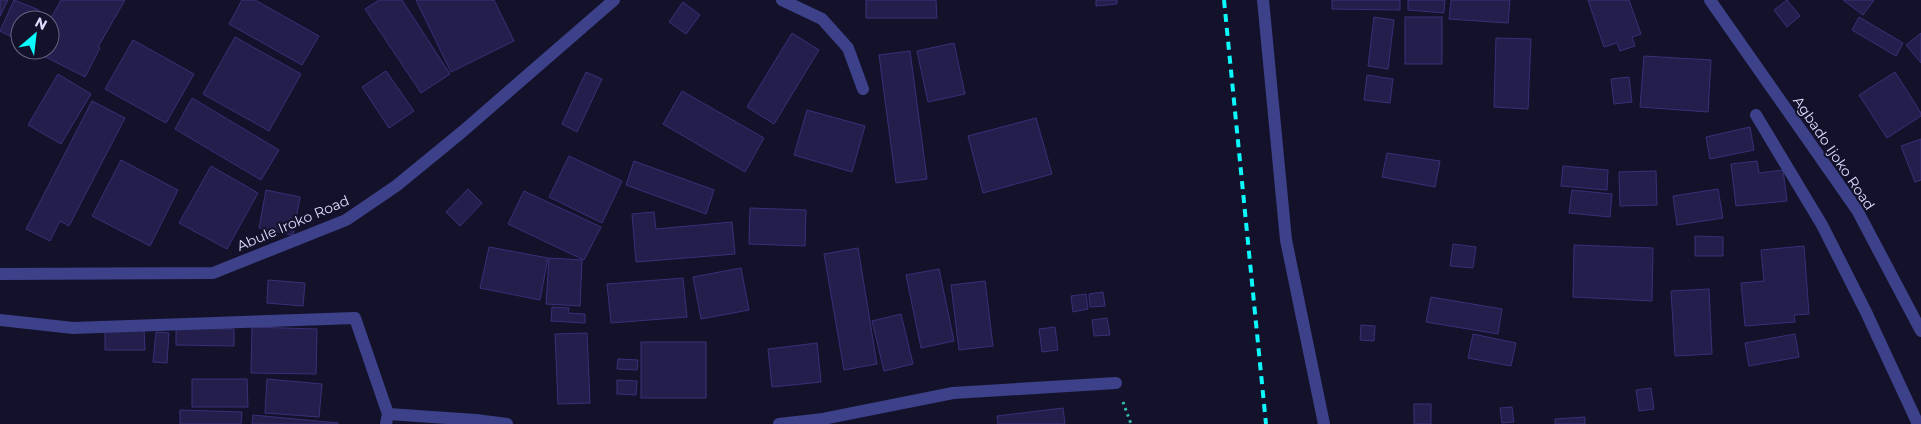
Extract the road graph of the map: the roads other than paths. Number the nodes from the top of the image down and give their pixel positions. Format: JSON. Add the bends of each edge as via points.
{"nodes":[{"id":1,"x":614,"y":0,"type":"edge"},
{"id":2,"x":782,"y":0,"type":"edge"},
{"id":3,"x":1263,"y":0,"type":"edge"},
{"id":4,"x":1710,"y":0,"type":"edge"},
{"id":5,"x":863,"y":89,"type":"dead end"},
{"id":6,"x":1756,"y":115,"type":"dead end"},
{"id":7,"x":0,"y":274,"type":"edge"},
{"id":8,"x":0,"y":320,"type":"edge"},
{"id":9,"x":1921,"y":331,"type":"edge"},
{"id":10,"x":1116,"y":383,"type":"dead end"},
{"id":11,"x":387,"y":419,"type":"edge"},
{"id":12,"x":507,"y":424,"type":"edge"},
{"id":13,"x":778,"y":424,"type":"edge"},
{"id":14,"x":1324,"y":424,"type":"edge"},
{"id":15,"x":1918,"y":424,"type":"edge"}],
"edges":[{"from":1,"to":7,"type":"street","name":"Abule Iroko Road","via":[[404,180],[346,220],[212,273]]},
{"from":2,"to":5,"type":"street","via":[[822,19],[848,48]]},
{"from":3,"to":14,"type":"street","via":[[1286,240]]},
{"from":4,"to":9,"type":"street","name":"Agbado Ijoko Road","via":[[1857,210]]},
{"from":6,"to":15,"type":"street","via":[[1822,225]]},
{"from":8,"to":11,"type":"street","via":[[73,328],[355,318]]},
{"from":10,"to":13,"type":"street","via":[[953,393],[823,419]]},
{"from":11,"to":12,"type":"street","via":[[476,420]]}]}
